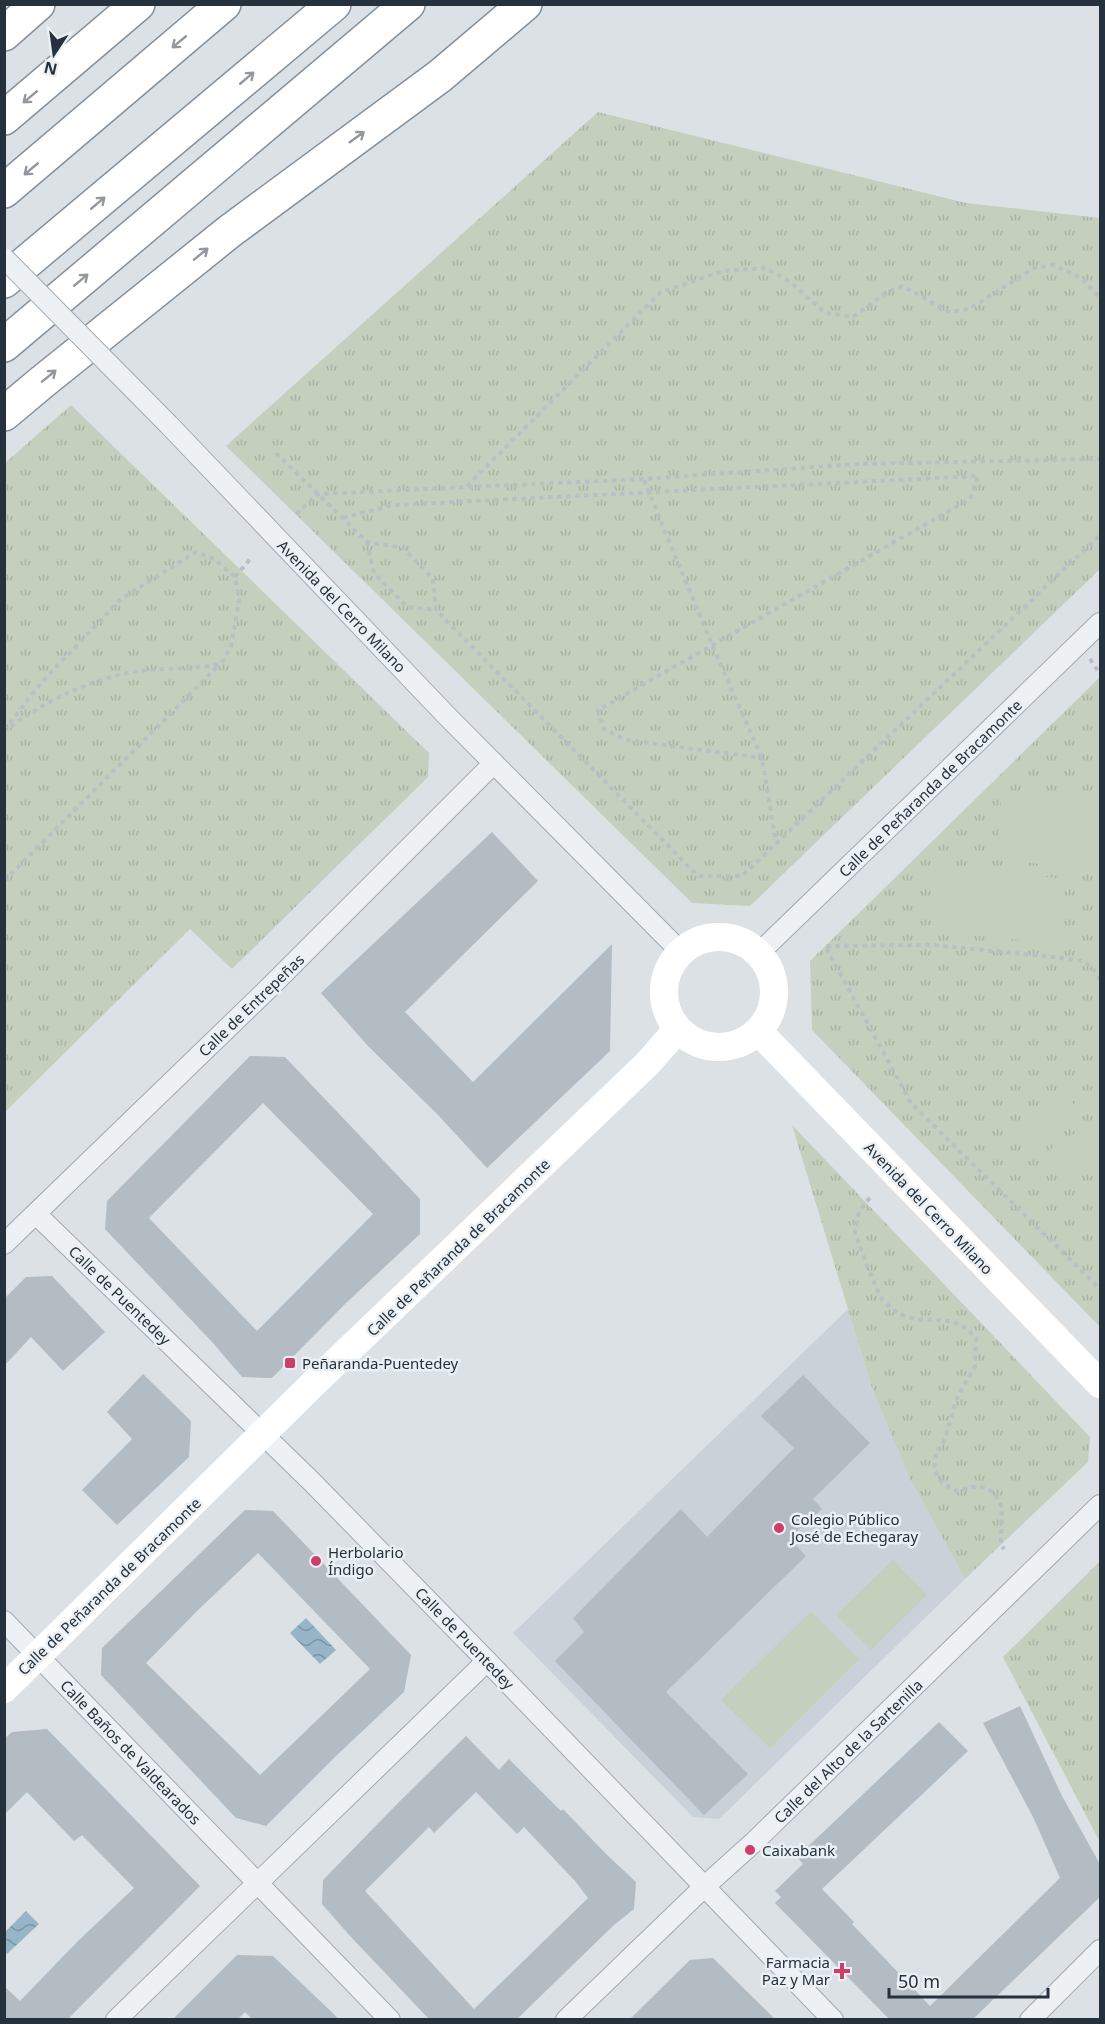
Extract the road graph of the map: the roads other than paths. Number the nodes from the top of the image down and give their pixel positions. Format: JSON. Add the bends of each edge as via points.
{"nodes":[{"id":1,"x":38,"y":4,"type":"edge"},
{"id":2,"x":134,"y":4,"type":"edge"},
{"id":3,"x":138,"y":4,"type":"edge"},
{"id":4,"x":224,"y":4,"type":"edge"},
{"id":5,"x":334,"y":4,"type":"edge"},
{"id":6,"x":408,"y":4,"type":"edge"},
{"id":7,"x":434,"y":4,"type":"edge"},
{"id":8,"x":525,"y":4,"type":"edge"},
{"id":9,"x":4,"y":34,"type":"edge"},
{"id":10,"x":88,"y":47,"type":"junction"},
{"id":11,"x":4,"y":118,"type":"edge"},
{"id":12,"x":198,"y":181,"type":"junction"},
{"id":13,"x":4,"y":191,"type":"edge"},
{"id":14,"x":4,"y":258,"type":"edge"},
{"id":15,"x":4,"y":281,"type":"edge"},
{"id":16,"x":4,"y":345,"type":"edge"},
{"id":17,"x":4,"y":414,"type":"edge"},
{"id":18,"x":1101,"y":623,"type":"edge"},
{"id":19,"x":494,"y":763,"type":"junction"},
{"id":20,"x":681,"y":952,"type":"junction"},
{"id":21,"x":759,"y":953,"type":"junction"},
{"id":22,"x":677,"y":1029,"type":"junction"},
{"id":23,"x":758,"y":1031,"type":"junction"},
{"id":24,"x":36,"y":1214,"type":"junction"},
{"id":25,"x":4,"y":1244,"type":"edge"},
{"id":26,"x":1101,"y":1384,"type":"edge"},
{"id":27,"x":265,"y":1434,"type":"junction"},
{"id":28,"x":1101,"y":1505,"type":"edge"},
{"id":29,"x":4,"y":1621,"type":"edge"},
{"id":30,"x":39,"y":1656,"type":"junction"},
{"id":31,"x":488,"y":1661,"type":"junction"},
{"id":32,"x":4,"y":1689,"type":"edge"},
{"id":33,"x":258,"y":1882,"type":"junction"},
{"id":34,"x":704,"y":1887,"type":"junction"},
{"id":35,"x":1101,"y":1950,"type":"edge"},
{"id":36,"x":116,"y":2019,"type":"edge"},
{"id":37,"x":390,"y":2019,"type":"edge"},
{"id":38,"x":566,"y":2019,"type":"edge"},
{"id":39,"x":833,"y":2019,"type":"edge"},
{"id":40,"x":1030,"y":2019,"type":"edge"}],
"edges":[{"from":1,"to":9,"type":"highway"},
{"from":2,"to":10,"type":"highway"},
{"from":3,"to":10,"type":"highway"},
{"from":4,"to":13,"type":"highway","one_way":true},
{"from":15,"to":5,"type":"highway","one_way":true},
{"from":6,"to":12,"type":"highway"},
{"from":7,"to":12,"type":"highway"},
{"from":17,"to":8,"type":"highway","one_way":true,"via":[[230,231],[440,76]]},
{"from":10,"to":11,"type":"highway","one_way":true},
{"from":16,"to":12,"type":"highway","one_way":true},
{"from":14,"to":19,"type":"street","name":"Avenida del Cerro Milano","bridge":true},
{"from":18,"to":21,"type":"street","name":"Calle de Peñaranda de Bracamonte"},
{"from":19,"to":20,"type":"street","name":"Avenida del Cerro Milano"},
{"from":19,"to":24,"type":"street","name":"Calle de Entrepeñas"},
{"from":20,"to":21,"type":"main road","via":[[713,936],[746,943]]},
{"from":20,"to":22,"type":"main road","via":[[672,963],[663,990],[669,1018]]},
{"from":21,"to":23,"type":"main road","via":[[768,968],[773,1003]]},
{"from":22,"to":23,"type":"main road","via":[[691,1041],[726,1048],[744,1042]]},
{"from":22,"to":27,"type":"main road","name":"Calle de Peñaranda de Bracamonte","via":[[647,1064]]},
{"from":23,"to":26,"type":"main road","name":"Avenida del Cerro Milano"},
{"from":24,"to":25,"type":"street","name":"Calle de Entrepeñas"},
{"from":24,"to":27,"type":"street","name":"Calle de Puentedey"},
{"from":27,"to":30,"type":"main road","name":"Calle de Peñaranda de Bracamonte"},
{"from":27,"to":31,"type":"street","name":"Calle de Puentedey"},
{"from":28,"to":34,"type":"street","name":"Calle del Alto de la Sartenilla"},
{"from":29,"to":30,"type":"street","name":"Calle Baños de Valdearados"},
{"from":30,"to":32,"type":"main road","name":"Calle de Peñaranda de Bracamonte"},
{"from":30,"to":33,"type":"street","name":"Calle Baños de Valdearados"},
{"from":31,"to":33,"type":"street"},
{"from":31,"to":34,"type":"street","name":"Calle de Puentedey"},
{"from":33,"to":36,"type":"street"},
{"from":33,"to":37,"type":"street","name":"Calle Baños de Valdearados"},
{"from":34,"to":38,"type":"street","name":"Calle del Alto de la Sartenilla"},
{"from":34,"to":39,"type":"street","name":"Calle de Puentedey"},
{"from":35,"to":40,"type":"street"}]}
